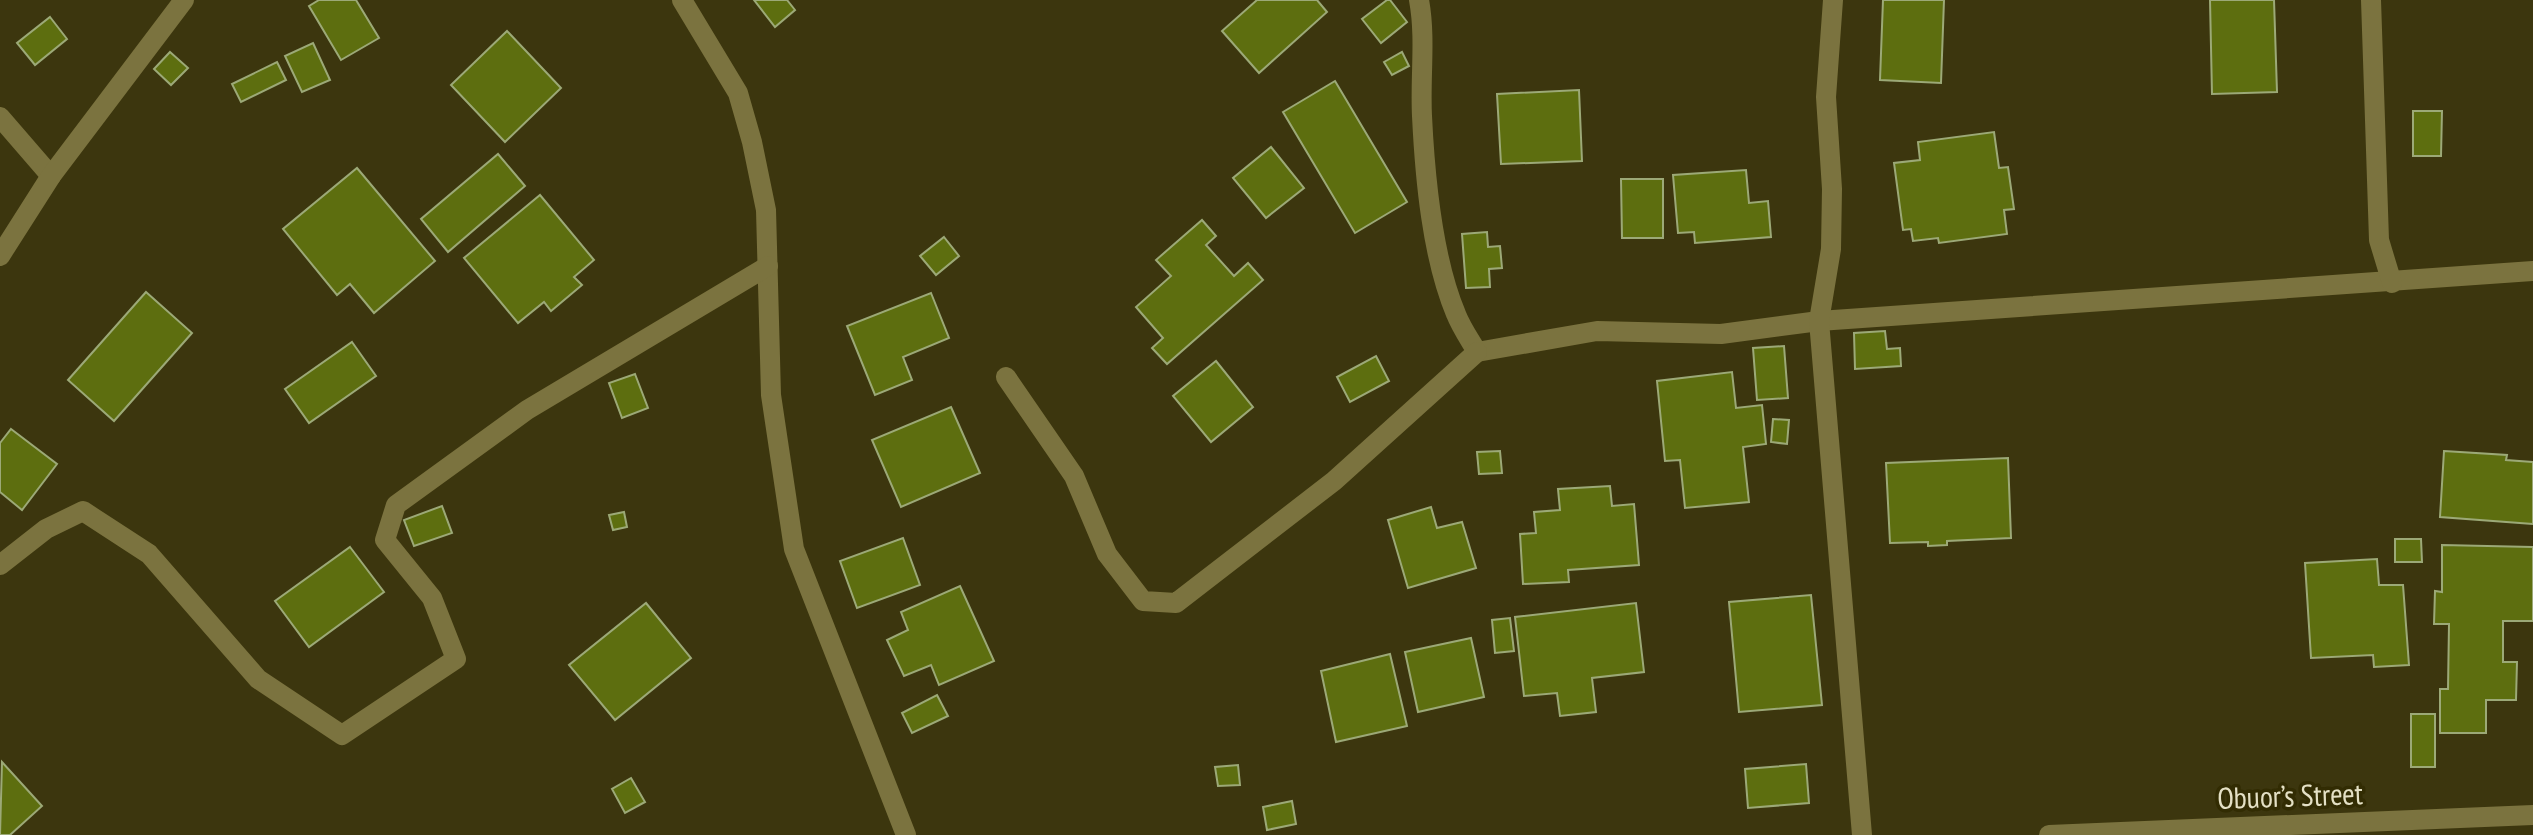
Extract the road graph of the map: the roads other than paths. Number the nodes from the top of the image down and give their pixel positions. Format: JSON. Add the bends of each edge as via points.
{"nodes":[{"id":1,"x":184,"y":0,"type":"edge"},
{"id":2,"x":682,"y":0,"type":"edge"},
{"id":3,"x":1419,"y":0,"type":"edge"},
{"id":4,"x":1833,"y":0,"type":"edge"},
{"id":5,"x":2371,"y":0,"type":"edge"},
{"id":6,"x":0,"y":117,"type":"edge"},
{"id":7,"x":51,"y":176,"type":"junction"},
{"id":8,"x":0,"y":256,"type":"edge"},
{"id":9,"x":768,"y":266,"type":"junction"},
{"id":10,"x":2533,"y":271,"type":"edge"},
{"id":11,"x":2392,"y":283,"type":"junction"},
{"id":12,"x":1819,"y":321,"type":"junction"},
{"id":13,"x":1477,"y":352,"type":"junction"},
{"id":14,"x":1006,"y":377,"type":"dead end"},
{"id":15,"x":0,"y":565,"type":"edge"},
{"id":16,"x":2533,"y":815,"type":"edge"},
{"id":17,"x":2355,"y":828,"type":"edge"},
{"id":18,"x":906,"y":835,"type":"edge"},
{"id":19,"x":1862,"y":835,"type":"edge"},
{"id":20,"x":2049,"y":835,"type":"edge"}],
"edges":[{"from":1,"to":7,"type":"street"},
{"from":2,"to":9,"type":"street","via":[[738,93],[766,210]]},
{"from":3,"to":13,"type":"street","via":[[1422,117],[1441,269],[1456,316]]},
{"from":4,"to":12,"type":"street","via":[[1826,97],[1831,249]]},
{"from":5,"to":11,"type":"street","via":[[2379,240]]},
{"from":6,"to":7,"type":"street"},
{"from":7,"to":8,"type":"street"},
{"from":9,"to":15,"type":"street","via":[[527,410],[396,505],[385,540],[432,598],[456,659],[342,735],[258,679],[149,554],[83,511],[46,529]]},
{"from":9,"to":18,"type":"street","via":[[771,395],[794,549]]},
{"from":10,"to":11,"type":"street"},
{"from":11,"to":12,"type":"street"},
{"from":12,"to":13,"type":"street","via":[[1721,334],[1597,331]]},
{"from":12,"to":19,"type":"street"},
{"from":13,"to":14,"type":"street","via":[[1334,481],[1176,603],[1143,601],[1107,554],[1074,476]]},
{"from":16,"to":17,"type":"street","name":"Obuor’s Street"},
{"from":17,"to":20,"type":"street","name":"Obuor’s Street"}]}
